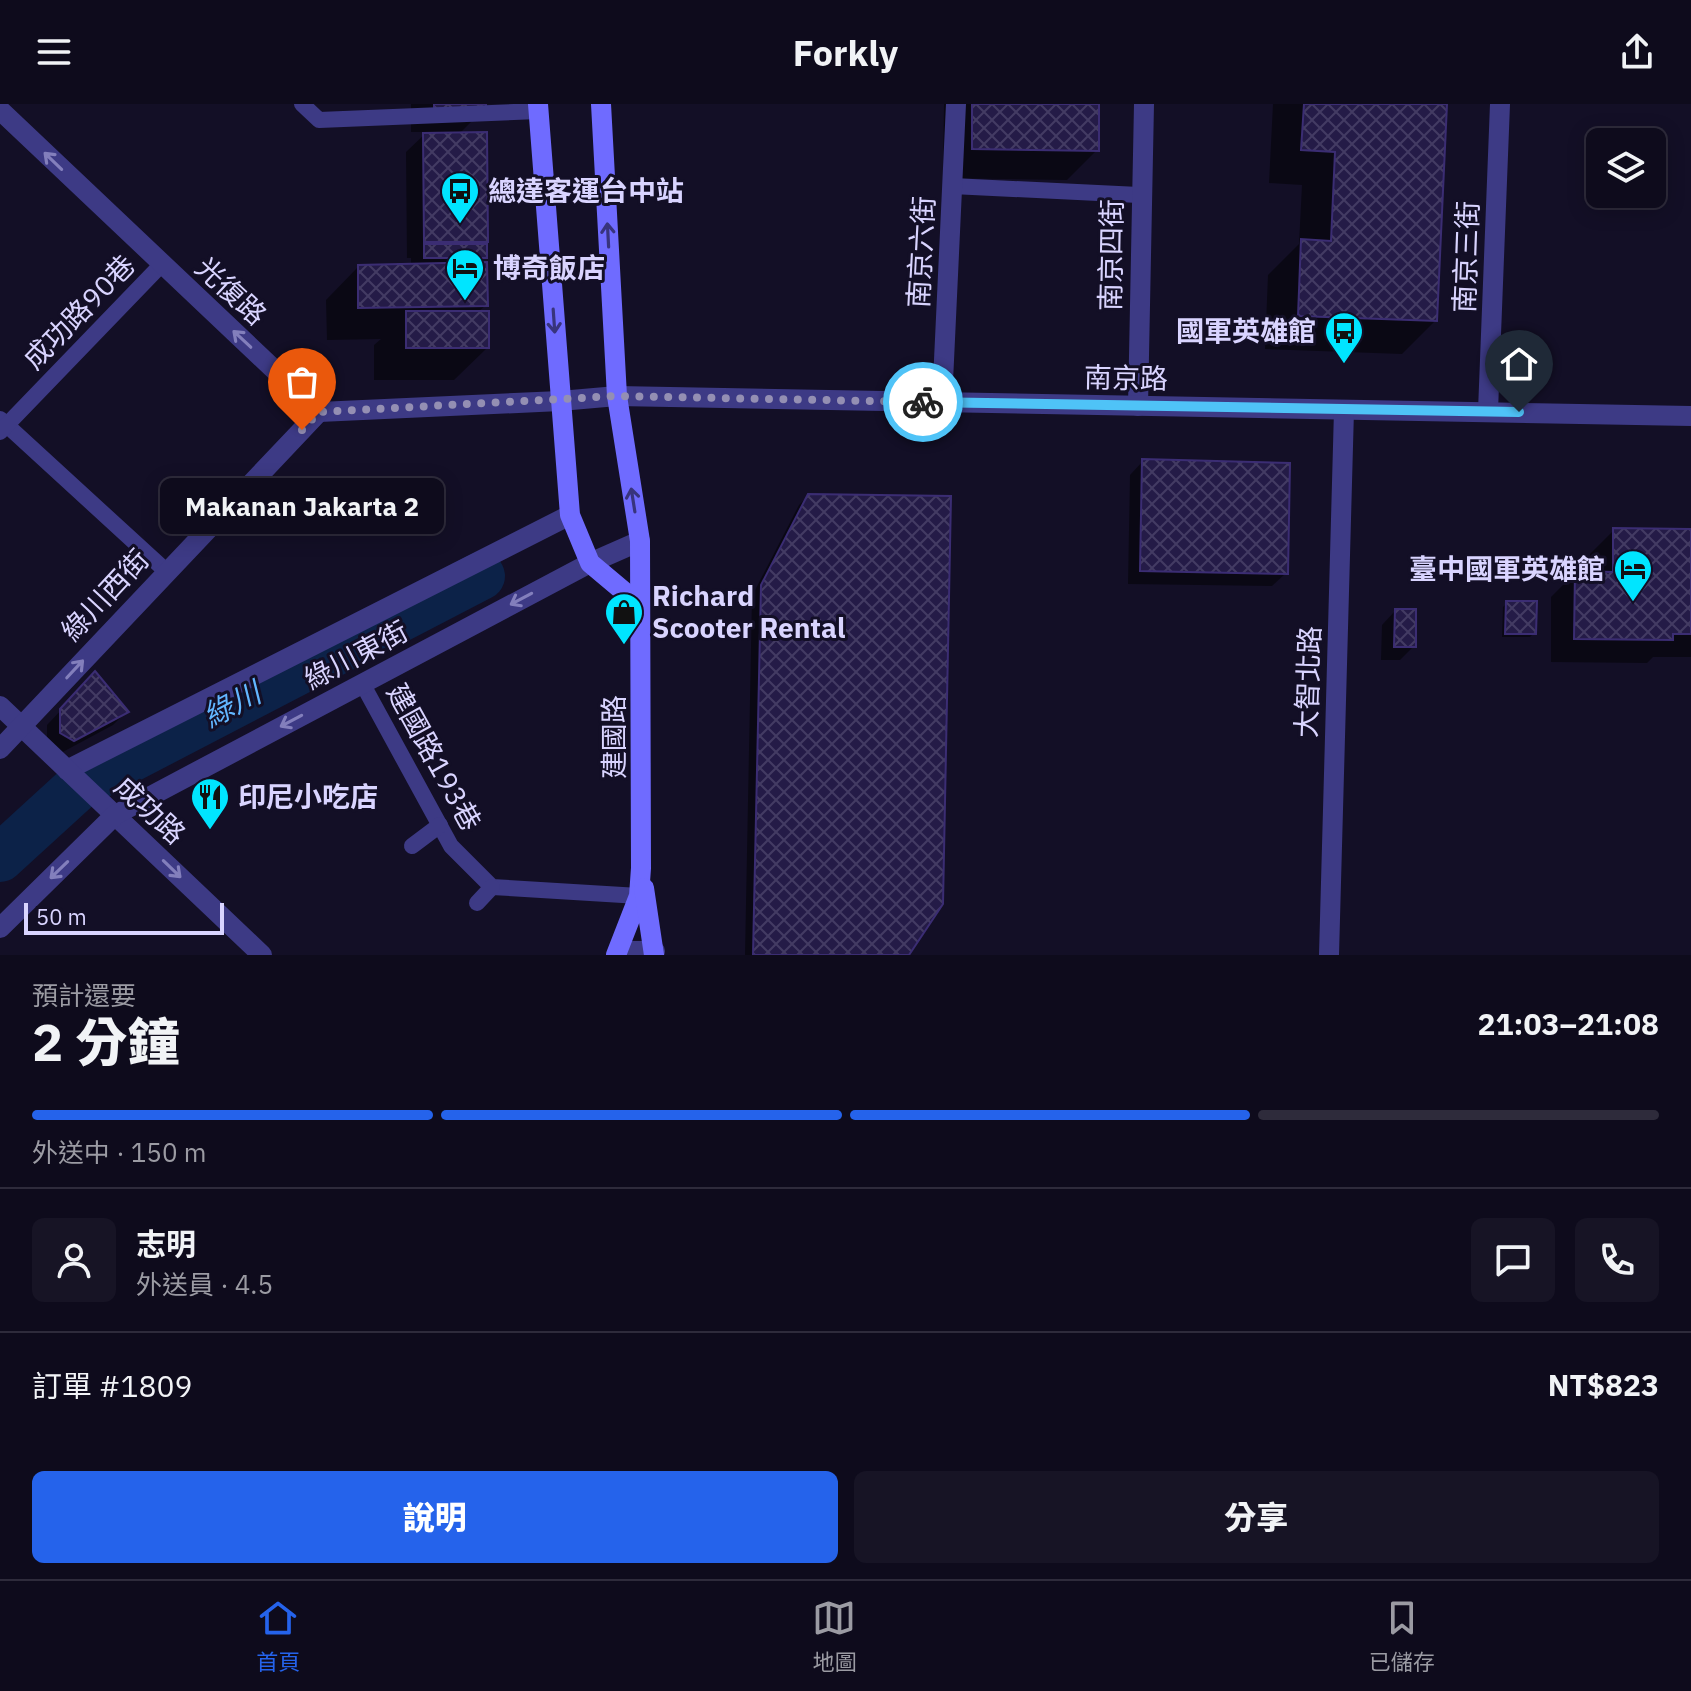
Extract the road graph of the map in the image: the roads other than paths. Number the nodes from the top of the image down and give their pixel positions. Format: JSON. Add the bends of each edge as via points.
{"nodes":[{"id":1,"x":302,"y":104,"type":"edge"},
{"id":2,"x":601,"y":104,"type":"edge"},
{"id":3,"x":956,"y":104,"type":"edge"},
{"id":4,"x":1144,"y":104,"type":"edge"},
{"id":5,"x":1500,"y":104,"type":"edge"},
{"id":6,"x":538,"y":108,"type":"edge"},
{"id":7,"x":5,"y":112,"type":"edge"},
{"id":8,"x":952,"y":186,"type":"junction"},
{"id":9,"x":1139,"y":195,"type":"junction"},
{"id":10,"x":162,"y":264,"type":"junction"},
{"id":11,"x":617,"y":396,"type":"junction"},
{"id":12,"x":560,"y":401,"type":"junction"},
{"id":13,"x":942,"y":403,"type":"junction"},
{"id":14,"x":1138,"y":406,"type":"junction"},
{"id":15,"x":1344,"y":410,"type":"junction"},
{"id":16,"x":1488,"y":411,"type":"junction"},
{"id":17,"x":319,"y":412,"type":"junction"},
{"id":18,"x":1691,"y":416,"type":"edge"},
{"id":19,"x":2,"y":425,"type":"edge"},
{"id":20,"x":570,"y":515,"type":"junction"},
{"id":21,"x":640,"y":541,"type":"junction"},
{"id":22,"x":590,"y":563,"type":"junction"},
{"id":23,"x":166,"y":571,"type":"junction"},
{"id":24,"x":640,"y":605,"type":"junction"},
{"id":25,"x":362,"y":683,"type":"junction"},
{"id":26,"x":0,"y":706,"type":"edge"},
{"id":27,"x":22,"y":726,"type":"junction"},
{"id":28,"x":0,"y":749,"type":"edge"},
{"id":29,"x":67,"y":770,"type":"junction"},
{"id":30,"x":115,"y":815,"type":"junction"},
{"id":31,"x":440,"y":825,"type":"junction"},
{"id":32,"x":412,"y":846,"type":"dead end"},
{"id":33,"x":641,"y":868,"type":"junction"},
{"id":34,"x":492,"y":887,"type":"junction"},
{"id":35,"x":639,"y":896,"type":"junction"},
{"id":36,"x":477,"y":903,"type":"dead end"},
{"id":37,"x":0,"y":928,"type":"edge"},
{"id":38,"x":617,"y":953,"type":"edge"},
{"id":39,"x":654,"y":953,"type":"edge"},
{"id":40,"x":262,"y":955,"type":"edge"},
{"id":41,"x":1329,"y":955,"type":"edge"}],
"edges":[{"from":1,"to":6,"type":"lane","via":[[319,120]]},
{"from":11,"to":2,"type":"main road","name":"建國路","one_way":true},
{"from":3,"to":8,"type":"street","name":"南京六街"},
{"from":4,"to":9,"type":"street","name":"南京四街"},
{"from":5,"to":16,"type":"street","name":"南京三街"},
{"from":6,"to":12,"type":"main road","one_way":true},
{"from":10,"to":7,"type":"street","name":"光復路","one_way":true},
{"from":8,"to":9,"type":"lane"},
{"from":8,"to":13,"type":"street","name":"南京六街"},
{"from":9,"to":14,"type":"street","name":"南京四街"},
{"from":17,"to":10,"type":"street","name":"光復路","one_way":true},
{"from":10,"to":19,"type":"lane","name":"成功路90巷"},
{"from":11,"to":12,"type":"street","name":"南京路"},
{"from":11,"to":13,"type":"street","name":"南京路"},
{"from":21,"to":11,"type":"main road","name":"建國路","one_way":true},
{"from":12,"to":17,"type":"street"},
{"from":12,"to":20,"type":"main road"},
{"from":13,"to":14,"type":"street","name":"南京路"},
{"from":14,"to":15,"type":"street","name":"南京路"},
{"from":15,"to":16,"type":"street","name":"南京路"},
{"from":15,"to":41,"type":"street","name":"大智北路"},
{"from":16,"to":18,"type":"street","name":"南京路"},
{"from":17,"to":23,"type":"street","name":"綠川西街"},
{"from":19,"to":23,"type":"lane"},
{"from":20,"to":22,"type":"main road"},
{"from":20,"to":29,"type":"street"},
{"from":21,"to":22,"type":"street","name":"綠川東街"},
{"from":21,"to":24,"type":"main road","name":"建國路"},
{"from":22,"to":24,"type":"main road"},
{"from":22,"to":25,"type":"street","name":"綠川東街","one_way":true},
{"from":27,"to":23,"type":"street","name":"綠川西街","one_way":true},
{"from":24,"to":33,"type":"main road","name":"建國路"},
{"from":25,"to":30,"type":"street","name":"綠川東街","one_way":true},
{"from":25,"to":31,"type":"lane","name":"建國路193巷"},
{"from":26,"to":27,"type":"street","name":"成功路"},
{"from":27,"to":28,"type":"street","name":"綠川西街"},
{"from":27,"to":29,"type":"street","name":"成功路"},
{"from":29,"to":30,"type":"street","name":"成功路"},
{"from":30,"to":37,"type":"street","name":"綠川東街","one_way":true},
{"from":30,"to":40,"type":"street","name":"成功路","one_way":true},
{"from":31,"to":32,"type":"lane"},
{"from":31,"to":34,"type":"lane","name":"建國路193巷","via":[[451,846]]},
{"from":33,"to":35,"type":"main road","name":"建國路"},
{"from":33,"to":39,"type":"main road","name":"建國路"},
{"from":34,"to":35,"type":"lane"},
{"from":34,"to":36,"type":"lane"},
{"from":35,"to":38,"type":"main road","name":"建國路"},
{"from":38,"to":39,"type":"street"}]}
